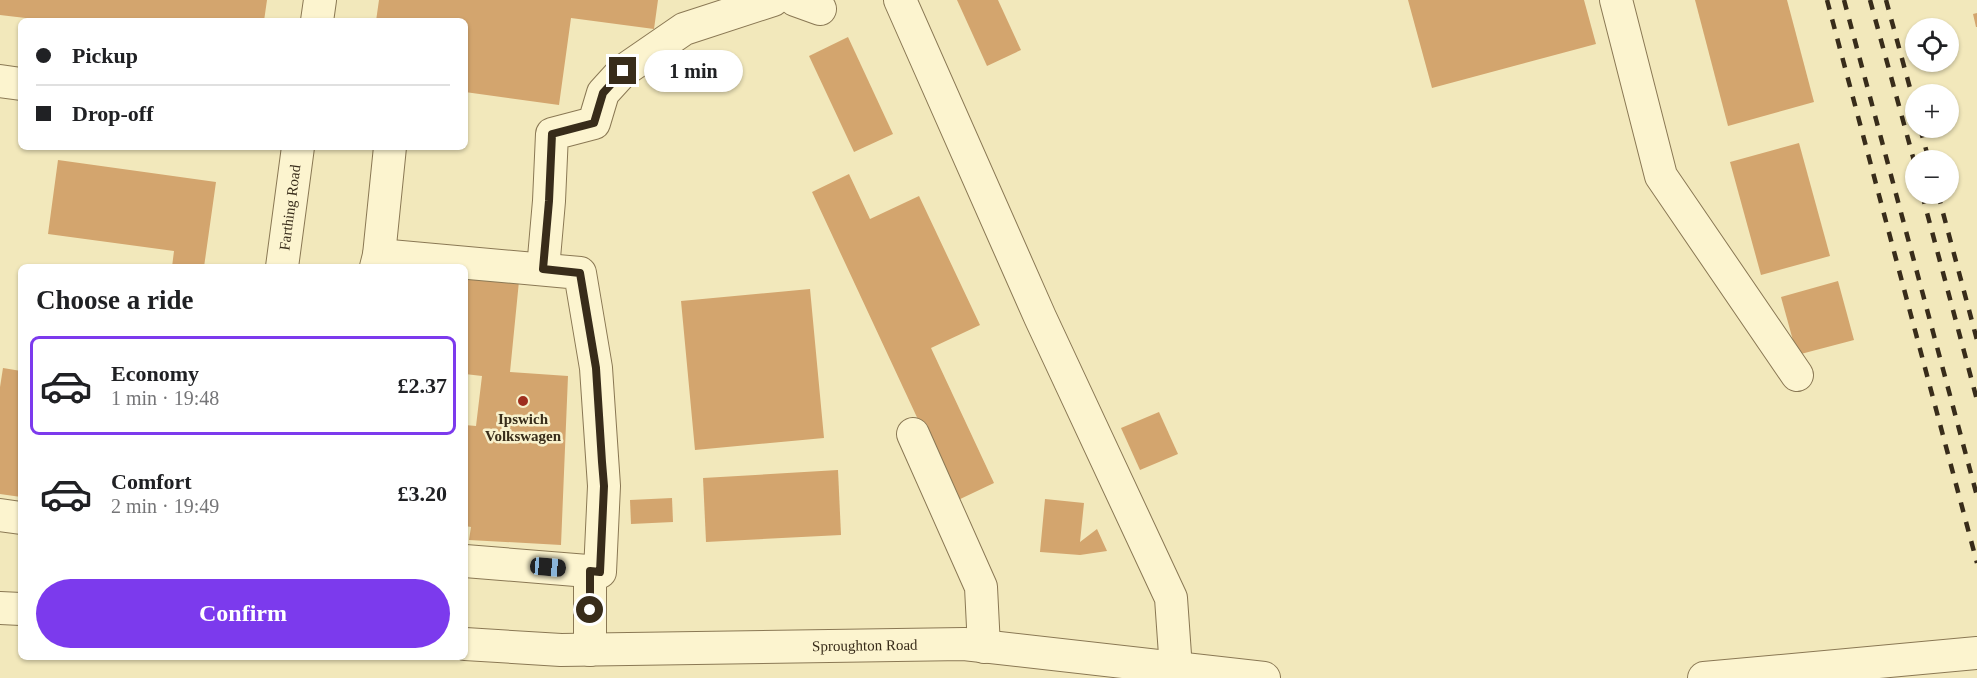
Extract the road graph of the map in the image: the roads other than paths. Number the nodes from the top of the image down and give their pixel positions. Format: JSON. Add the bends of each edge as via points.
{"nodes":[{"id":1,"x":320,"y":0,"type":"edge"},
{"id":2,"x":773,"y":0,"type":"edge"},
{"id":3,"x":900,"y":0,"type":"edge"},
{"id":4,"x":1616,"y":0,"type":"edge"},
{"id":5,"x":317,"y":18,"type":"edge"},
{"id":6,"x":0,"y":81,"type":"edge"},
{"id":7,"x":18,"y":84,"type":"edge"},
{"id":8,"x":298,"y":150,"type":"edge"},
{"id":9,"x":390,"y":150,"type":"edge"},
{"id":10,"x":377,"y":261,"type":"edge"},
{"id":11,"x":282,"y":264,"type":"edge"},
{"id":12,"x":439,"y":264,"type":"edge"},
{"id":13,"x":468,"y":265,"type":"edge"},
{"id":14,"x":543,"y":269,"type":"junction"},
{"id":15,"x":1797,"y":375,"type":"dead end"},
{"id":16,"x":913,"y":434,"type":"dead end"},
{"id":17,"x":0,"y":515,"type":"edge"},
{"id":18,"x":18,"y":518,"type":"edge"},
{"id":19,"x":468,"y":561,"type":"edge"},
{"id":20,"x":590,"y":571,"type":"junction"},
{"id":21,"x":0,"y":608,"type":"edge"},
{"id":22,"x":18,"y":609,"type":"edge"},
{"id":23,"x":468,"y":644,"type":"edge"},
{"id":24,"x":984,"y":647,"type":"junction"},
{"id":25,"x":590,"y":650,"type":"junction"},
{"id":26,"x":1977,"y":653,"type":"edge"},
{"id":27,"x":1176,"y":669,"type":"junction"},
{"id":28,"x":1264,"y":678,"type":"edge"},
{"id":29,"x":1704,"y":678,"type":"edge"}],
"edges":[{"from":1,"to":5,"type":"street"},
{"from":2,"to":14,"type":"street","via":[[684,29],[623,71],[603,93],[594,123],[552,134]]},
{"from":3,"to":27,"type":"street","via":[[1040,317],[1171,598]]},
{"from":4,"to":15,"type":"street","via":[[1661,176]]},
{"from":6,"to":7,"type":"street"},
{"from":8,"to":11,"type":"street","name":"Farthing Road"},
{"from":9,"to":10,"type":"street"},
{"from":10,"to":12,"type":"street"},
{"from":13,"to":14,"type":"street"},
{"from":14,"to":20,"type":"street","via":[[580,273],[596,368],[604,486],[600,572]]},
{"from":16,"to":24,"type":"street","via":[[981,588]]},
{"from":17,"to":18,"type":"street"},
{"from":19,"to":20,"type":"street"},
{"from":20,"to":25,"type":"street"},
{"from":21,"to":22,"type":"street"},
{"from":23,"to":25,"type":"street","name":"Sproughton Road"},
{"from":24,"to":25,"type":"street","name":"Sproughton Road","via":[[964,644]]},
{"from":24,"to":27,"type":"street","name":"Sproughton Road"},
{"from":26,"to":29,"type":"street"},
{"from":27,"to":28,"type":"street","name":"Sproughton Road"}]}
